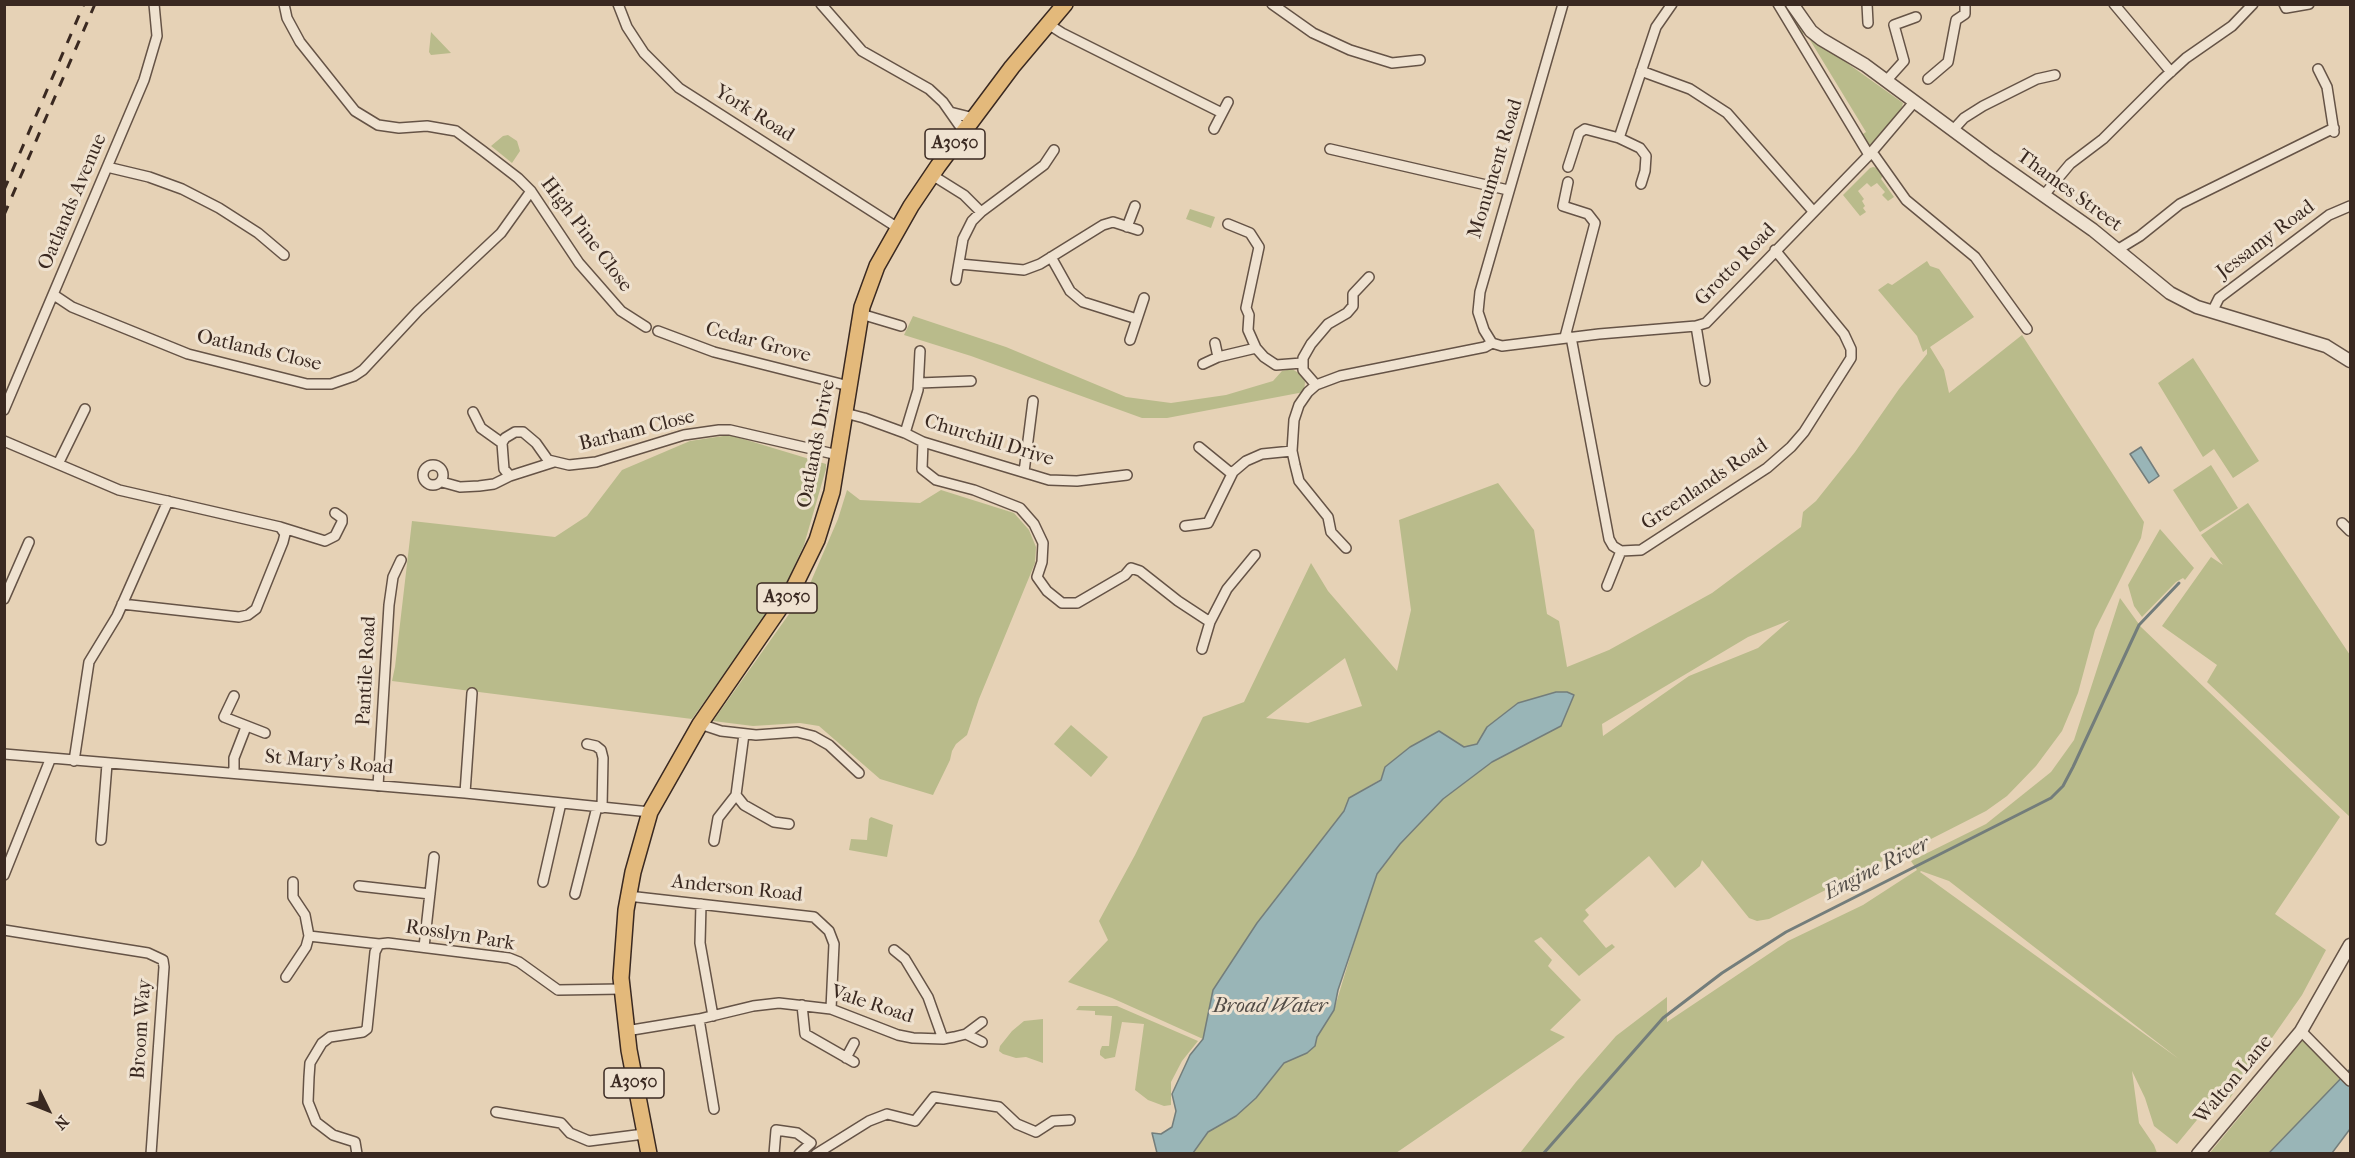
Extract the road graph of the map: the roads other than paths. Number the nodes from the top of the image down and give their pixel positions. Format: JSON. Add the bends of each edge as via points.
{"nodes":[{"id":1,"x":154,"y":4,"type":"edge"},
{"id":2,"x":284,"y":4,"type":"edge"},
{"id":3,"x":618,"y":4,"type":"edge"},
{"id":4,"x":821,"y":4,"type":"edge"},
{"id":5,"x":1065,"y":4,"type":"edge"},
{"id":6,"x":1272,"y":4,"type":"edge"},
{"id":7,"x":1563,"y":4,"type":"edge"},
{"id":8,"x":1672,"y":4,"type":"edge"},
{"id":9,"x":1778,"y":4,"type":"edge"},
{"id":10,"x":1792,"y":4,"type":"edge"},
{"id":11,"x":1867,"y":4,"type":"edge"},
{"id":12,"x":1965,"y":4,"type":"edge"},
{"id":13,"x":2114,"y":4,"type":"edge"},
{"id":14,"x":2253,"y":4,"type":"edge"},
{"id":15,"x":2284,"y":4,"type":"edge"},
{"id":16,"x":2309,"y":4,"type":"edge"},
{"id":17,"x":1916,"y":17,"type":"dead end"},
{"id":18,"x":1868,"y":23,"type":"dead end"},
{"id":19,"x":1048,"y":24,"type":"junction"},
{"id":20,"x":1420,"y":60,"type":"dead end"},
{"id":21,"x":2318,"y":69,"type":"dead end"},
{"id":22,"x":1641,"y":71,"type":"junction"},
{"id":23,"x":2171,"y":72,"type":"junction"},
{"id":24,"x":2055,"y":75,"type":"dead end"},
{"id":25,"x":1928,"y":80,"type":"dead end"},
{"id":26,"x":1886,"y":81,"type":"junction"},
{"id":27,"x":1915,"y":101,"type":"junction"},
{"id":28,"x":1228,"y":102,"type":"dead end"},
{"id":29,"x":950,"y":112,"type":"junction"},
{"id":30,"x":1222,"y":113,"type":"junction"},
{"id":31,"x":974,"y":118,"type":"junction"},
{"id":32,"x":1214,"y":129,"type":"dead end"},
{"id":33,"x":1953,"y":130,"type":"junction"},
{"id":34,"x":964,"y":132,"type":"junction"},
{"id":35,"x":1618,"y":138,"type":"junction"},
{"id":36,"x":1330,"y":149,"type":"dead end"},
{"id":37,"x":1054,"y":150,"type":"dead end"},
{"id":38,"x":1870,"y":154,"type":"junction"},
{"id":39,"x":107,"y":166,"type":"junction"},
{"id":40,"x":1568,"y":166,"type":"dead end"},
{"id":41,"x":932,"y":175,"type":"junction"},
{"id":42,"x":1568,"y":182,"type":"dead end"},
{"id":43,"x":1641,"y":184,"type":"dead end"},
{"id":44,"x":1508,"y":190,"type":"junction"},
{"id":45,"x":531,"y":191,"type":"junction"},
{"id":46,"x":2044,"y":195,"type":"junction"},
{"id":47,"x":1135,"y":206,"type":"dead end"},
{"id":48,"x":2350,"y":206,"type":"edge"},
{"id":49,"x":981,"y":212,"type":"junction"},
{"id":50,"x":1813,"y":212,"type":"junction"},
{"id":51,"x":1228,"y":224,"type":"dead end"},
{"id":52,"x":1127,"y":227,"type":"junction"},
{"id":53,"x":898,"y":228,"type":"junction"},
{"id":54,"x":1138,"y":230,"type":"dead end"},
{"id":55,"x":1775,"y":250,"type":"junction"},
{"id":56,"x":2117,"y":250,"type":"junction"},
{"id":57,"x":284,"y":255,"type":"dead end"},
{"id":58,"x":1051,"y":258,"type":"junction"},
{"id":59,"x":960,"y":264,"type":"junction"},
{"id":60,"x":1369,"y":277,"type":"dead end"},
{"id":61,"x":956,"y":280,"type":"dead end"},
{"id":62,"x":54,"y":295,"type":"junction"},
{"id":63,"x":1144,"y":298,"type":"dead end"},
{"id":64,"x":2212,"y":312,"type":"junction"},
{"id":65,"x":861,"y":314,"type":"junction"},
{"id":66,"x":1137,"y":319,"type":"junction"},
{"id":67,"x":900,"y":326,"type":"dead end"},
{"id":68,"x":1696,"y":326,"type":"junction"},
{"id":69,"x":646,"y":327,"type":"dead end"},
{"id":70,"x":2027,"y":329,"type":"dead end"},
{"id":71,"x":658,"y":331,"type":"dead end"},
{"id":72,"x":1568,"y":337,"type":"junction"},
{"id":73,"x":1130,"y":340,"type":"dead end"},
{"id":74,"x":1215,"y":343,"type":"dead end"},
{"id":75,"x":1492,"y":343,"type":"junction"},
{"id":76,"x":1256,"y":348,"type":"junction"},
{"id":77,"x":920,"y":351,"type":"dead end"},
{"id":78,"x":1218,"y":357,"type":"junction"},
{"id":79,"x":2350,"y":360,"type":"edge"},
{"id":80,"x":1302,"y":363,"type":"junction"},
{"id":81,"x":1203,"y":364,"type":"dead end"},
{"id":82,"x":970,"y":381,"type":"dead end"},
{"id":83,"x":1705,"y":381,"type":"dead end"},
{"id":84,"x":919,"y":383,"type":"junction"},
{"id":85,"x":1316,"y":385,"type":"junction"},
{"id":86,"x":849,"y":386,"type":"junction"},
{"id":87,"x":1033,"y":401,"type":"dead end"},
{"id":88,"x":85,"y":409,"type":"dead end"},
{"id":89,"x":4,"y":410,"type":"edge"},
{"id":90,"x":473,"y":412,"type":"dead end"},
{"id":91,"x":845,"y":413,"type":"junction"},
{"id":92,"x":905,"y":433,"type":"junction"},
{"id":93,"x":4,"y":441,"type":"edge"},
{"id":94,"x":923,"y":442,"type":"junction"},
{"id":95,"x":502,"y":443,"type":"junction"},
{"id":96,"x":1199,"y":447,"type":"dead end"},
{"id":97,"x":1292,"y":451,"type":"junction"},
{"id":98,"x":838,"y":455,"type":"junction"},
{"id":99,"x":58,"y":462,"type":"junction"},
{"id":100,"x":555,"y":462,"type":"junction"},
{"id":101,"x":1024,"y":472,"type":"junction"},
{"id":102,"x":1232,"y":474,"type":"junction"},
{"id":103,"x":1126,"y":475,"type":"dead end"},
{"id":104,"x":510,"y":476,"type":"junction"},
{"id":105,"x":442,"y":482,"type":"dead end"},
{"id":106,"x":168,"y":501,"type":"junction"},
{"id":107,"x":335,"y":513,"type":"dead end"},
{"id":108,"x":2342,"y":523,"type":"dead end"},
{"id":109,"x":280,"y":526,"type":"junction"},
{"id":110,"x":1185,"y":526,"type":"dead end"},
{"id":111,"x":2350,"y":531,"type":"edge"},
{"id":112,"x":29,"y":542,"type":"dead end"},
{"id":113,"x":1346,"y":548,"type":"dead end"},
{"id":114,"x":1621,"y":551,"type":"junction"},
{"id":115,"x":1255,"y":555,"type":"dead end"},
{"id":116,"x":401,"y":560,"type":"dead end"},
{"id":117,"x":1607,"y":586,"type":"dead end"},
{"id":118,"x":4,"y":600,"type":"edge"},
{"id":119,"x":122,"y":604,"type":"junction"},
{"id":120,"x":1210,"y":622,"type":"junction"},
{"id":121,"x":1202,"y":649,"type":"dead end"},
{"id":122,"x":472,"y":693,"type":"dead end"},
{"id":123,"x":234,"y":696,"type":"dead end"},
{"id":124,"x":700,"y":724,"type":"junction"},
{"id":125,"x":246,"y":727,"type":"junction"},
{"id":126,"x":265,"y":733,"type":"dead end"},
{"id":127,"x":744,"y":734,"type":"junction"},
{"id":128,"x":587,"y":744,"type":"dead end"},
{"id":129,"x":4,"y":754,"type":"edge"},
{"id":130,"x":50,"y":759,"type":"junction"},
{"id":131,"x":74,"y":761,"type":"junction"},
{"id":132,"x":107,"y":764,"type":"junction"},
{"id":133,"x":234,"y":773,"type":"junction"},
{"id":134,"x":859,"y":773,"type":"dead end"},
{"id":135,"x":378,"y":786,"type":"junction"},
{"id":136,"x":465,"y":793,"type":"junction"},
{"id":137,"x":736,"y":795,"type":"junction"},
{"id":138,"x":561,"y":803,"type":"junction"},
{"id":139,"x":599,"y":807,"type":"junction"},
{"id":140,"x":650,"y":812,"type":"junction"},
{"id":141,"x":789,"y":824,"type":"dead end"},
{"id":142,"x":101,"y":840,"type":"dead end"},
{"id":143,"x":714,"y":841,"type":"dead end"},
{"id":144,"x":434,"y":857,"type":"dead end"},
{"id":145,"x":4,"y":875,"type":"edge"},
{"id":146,"x":293,"y":882,"type":"dead end"},
{"id":147,"x":543,"y":882,"type":"dead end"},
{"id":148,"x":359,"y":886,"type":"dead end"},
{"id":149,"x":430,"y":894,"type":"junction"},
{"id":150,"x":575,"y":894,"type":"dead end"},
{"id":151,"x":628,"y":896,"type":"junction"},
{"id":152,"x":701,"y":904,"type":"junction"},
{"id":153,"x":4,"y":930,"type":"edge"},
{"id":154,"x":309,"y":936,"type":"junction"},
{"id":155,"x":379,"y":944,"type":"junction"},
{"id":156,"x":2350,"y":945,"type":"edge"},
{"id":157,"x":424,"y":947,"type":"junction"},
{"id":158,"x":894,"y":950,"type":"dead end"},
{"id":159,"x":286,"y":977,"type":"dead end"},
{"id":160,"x":622,"y":989,"type":"junction"},
{"id":161,"x":802,"y":1005,"type":"junction"},
{"id":162,"x":831,"y":1009,"type":"junction"},
{"id":163,"x":713,"y":1016,"type":"junction"},
{"id":164,"x":699,"y":1019,"type":"junction"},
{"id":165,"x":982,"y":1022,"type":"dead end"},
{"id":166,"x":626,"y":1031,"type":"junction"},
{"id":167,"x":2301,"y":1031,"type":"junction"},
{"id":168,"x":966,"y":1034,"type":"junction"},
{"id":169,"x":943,"y":1039,"type":"junction"},
{"id":170,"x":982,"y":1042,"type":"dead end"},
{"id":171,"x":854,"y":1043,"type":"dead end"},
{"id":172,"x":2350,"y":1081,"type":"edge"},
{"id":173,"x":714,"y":1109,"type":"dead end"},
{"id":174,"x":496,"y":1112,"type":"dead end"},
{"id":175,"x":1070,"y":1120,"type":"dead end"},
{"id":176,"x":644,"y":1134,"type":"junction"},
{"id":177,"x":151,"y":1154,"type":"edge"},
{"id":178,"x":357,"y":1154,"type":"edge"},
{"id":179,"x":649,"y":1154,"type":"edge"},
{"id":180,"x":774,"y":1154,"type":"edge"},
{"id":181,"x":800,"y":1154,"type":"edge"},
{"id":182,"x":816,"y":1154,"type":"edge"},
{"id":183,"x":2198,"y":1154,"type":"edge"}],
"edges":[{"from":1,"to":39,"type":"street","name":"Oatlands Avenue","via":[[157,36],[144,80]]},
{"from":2,"to":45,"type":"street","name":"High Pine Close","via":[[300,42],[355,111],[378,125],[456,131]]},
{"from":3,"to":53,"type":"street","name":"York Road","via":[[644,53],[679,88]]},
{"from":4,"to":29,"type":"street","via":[[861,51],[928,89]]},
{"from":5,"to":19,"type":"main road","name":"Oatlands Drive","number":"A3050"},
{"from":6,"to":20,"type":"street","via":[[1313,33],[1350,50],[1392,63]]},
{"from":7,"to":44,"type":"street","name":"Monument Road"},
{"from":8,"to":22,"type":"street","via":[[1656,27]]},
{"from":9,"to":38,"type":"street"},
{"from":10,"to":26,"type":"street","name":"Thames Street","via":[[1817,36]]},
{"from":11,"to":18,"type":"street"},
{"from":12,"to":25,"type":"street","via":[[1965,14],[1956,20],[1948,62]]},
{"from":13,"to":23,"type":"street"},
{"from":14,"to":23,"type":"street","via":[[2232,26]]},
{"from":15,"to":16,"type":"street","via":[[2286,8]]},
{"from":17,"to":26,"type":"street","via":[[1894,25],[1904,62]]},
{"from":19,"to":30,"type":"street"},
{"from":19,"to":31,"type":"main road","name":"Oatlands Drive","number":"A3050"},
{"from":21,"to":56,"type":"street","via":[[2327,87],[2334,131],[2180,204]]},
{"from":22,"to":35,"type":"street"},
{"from":22,"to":50,"type":"street","via":[[1690,89],[1727,113]]},
{"from":23,"to":46,"type":"street","via":[[2103,139],[2070,164]]},
{"from":24,"to":33,"type":"street","via":[[2037,79],[1983,106]]},
{"from":26,"to":27,"type":"street","name":"Thames Street"},
{"from":27,"to":33,"type":"street","name":"Thames Street"},
{"from":27,"to":38,"type":"street","name":"Grotto Road"},
{"from":28,"to":30,"type":"street"},
{"from":29,"to":31,"type":"street"},
{"from":29,"to":34,"type":"street"},
{"from":30,"to":32,"type":"street"},
{"from":31,"to":34,"type":"main road","name":"Oatlands Drive","number":"A3050"},
{"from":33,"to":46,"type":"street","name":"Thames Street"},
{"from":34,"to":41,"type":"main road","name":"Oatlands Drive","number":"A3050"},
{"from":35,"to":40,"type":"street","via":[[1585,129],[1579,133]]},
{"from":35,"to":43,"type":"street","via":[[1640,148],[1646,156]]},
{"from":36,"to":44,"type":"street"},
{"from":37,"to":49,"type":"street","via":[[1044,165]]},
{"from":38,"to":50,"type":"street","name":"Grotto Road"},
{"from":38,"to":70,"type":"street","via":[[1906,200],[1975,257]]},
{"from":39,"to":57,"type":"street","via":[[182,189],[258,233]]},
{"from":39,"to":62,"type":"street","name":"Oatlands Avenue"},
{"from":41,"to":49,"type":"street","via":[[964,195]]},
{"from":41,"to":53,"type":"main road","name":"Oatlands Drive","number":"A3050"},
{"from":42,"to":72,"type":"street","via":[[1563,206],[1588,214],[1595,223]]},
{"from":44,"to":75,"type":"street","name":"Monument Road","via":[[1478,300],[1478,312]]},
{"from":45,"to":62,"type":"street","name":"Oatlands Close","via":[[501,232],[363,370],[331,384],[298,382],[188,354],[72,307]]},
{"from":45,"to":69,"type":"street","name":"High Pine Close","via":[[585,270],[621,311]]},
{"from":46,"to":56,"type":"street","name":"Thames Street"},
{"from":47,"to":52,"type":"street"},
{"from":48,"to":64,"type":"street","name":"Jessamy Road","via":[[2329,215],[2219,298]]},
{"from":49,"to":59,"type":"street","via":[[963,239]]},
{"from":50,"to":55,"type":"street","name":"Grotto Road"},
{"from":51,"to":76,"type":"street","via":[[1250,233],[1259,247],[1246,308],[1248,330]]},
{"from":52,"to":54,"type":"street"},
{"from":52,"to":58,"type":"street","via":[[1113,222],[1103,225]]},
{"from":53,"to":65,"type":"main road","name":"Oatlands Drive","number":"A3050","via":[[877,266]]},
{"from":55,"to":68,"type":"street","name":"Grotto Road","via":[[1710,319]]},
{"from":55,"to":114,"type":"street","name":"Greenlands Road","via":[[1848,341],[1851,358],[1846,369],[1804,432],[1767,468],[1641,550]]},
{"from":56,"to":64,"type":"street","name":"Thames Street","via":[[2170,293]]},
{"from":58,"to":59,"type":"street","via":[[1024,270]]},
{"from":58,"to":66,"type":"street","via":[[1070,291],[1083,302]]},
{"from":59,"to":61,"type":"street"},
{"from":60,"to":80,"type":"street","via":[[1356,289],[1353,306],[1328,324],[1311,344]]},
{"from":62,"to":89,"type":"street","name":"Oatlands Avenue"},
{"from":63,"to":66,"type":"street"},
{"from":64,"to":79,"type":"street","name":"Thames Street","via":[[2326,346]]},
{"from":65,"to":67,"type":"street"},
{"from":65,"to":86,"type":"main road","name":"Oatlands Drive","number":"A3050"},
{"from":66,"to":73,"type":"street"},
{"from":68,"to":72,"type":"street","name":"Grotto Road"},
{"from":68,"to":83,"type":"street"},
{"from":71,"to":86,"type":"street","name":"Cedar Grove","via":[[714,352]]},
{"from":72,"to":75,"type":"street","name":"Grotto Road","via":[[1502,346]]},
{"from":72,"to":114,"type":"street","via":[[1607,533],[1613,546]]},
{"from":74,"to":78,"type":"street"},
{"from":75,"to":85,"type":"street","name":"Grotto Road","via":[[1340,376]]},
{"from":76,"to":78,"type":"street"},
{"from":76,"to":80,"type":"street","via":[[1276,364]]},
{"from":77,"to":84,"type":"street"},
{"from":78,"to":81,"type":"street"},
{"from":80,"to":85,"type":"street"},
{"from":82,"to":84,"type":"street"},
{"from":84,"to":92,"type":"street"},
{"from":85,"to":97,"type":"street","via":[[1299,405]]},
{"from":86,"to":91,"type":"main road","name":"Oatlands Drive","number":"A3050"},
{"from":87,"to":101,"type":"street"},
{"from":88,"to":99,"type":"street"},
{"from":90,"to":95,"type":"street","via":[[481,428]]},
{"from":91,"to":92,"type":"street","name":"Churchill Drive"},
{"from":91,"to":98,"type":"main road","name":"Oatlands Drive","number":"A3050"},
{"from":92,"to":94,"type":"street","name":"Churchill Drive"},
{"from":93,"to":99,"type":"street"},
{"from":94,"to":101,"type":"street","name":"Churchill Drive"},
{"from":94,"to":120,"type":"street","via":[[922,469],[936,480],[1020,508],[1034,524],[1043,543],[1037,577],[1062,603],[1077,603],[1131,568]]},
{"from":95,"to":100,"type":"street","name":"Barham Close","via":[[515,432],[523,432],[545,458]]},
{"from":95,"to":104,"type":"street","via":[[504,469]]},
{"from":96,"to":102,"type":"street"},
{"from":97,"to":102,"type":"street","via":[[1262,454],[1246,461]]},
{"from":97,"to":113,"type":"street","via":[[1299,481],[1318,502],[1328,517],[1331,532]]},
{"from":98,"to":100,"type":"street","name":"Barham Close","via":[[730,430],[684,435],[596,462]]},
{"from":98,"to":124,"type":"main road","name":"Oatlands Drive","number":"A3050","via":[[828,509],[802,571],[770,625]]},
{"from":99,"to":106,"type":"street","via":[[119,490]]},
{"from":100,"to":104,"type":"street"},
{"from":101,"to":103,"type":"street","name":"Churchill Drive","via":[[1049,480],[1077,481]]},
{"from":102,"to":110,"type":"street","via":[[1208,523]]},
{"from":104,"to":105,"type":"street","via":[[479,486],[460,487]]},
{"from":106,"to":109,"type":"street"},
{"from":106,"to":119,"type":"street"},
{"from":107,"to":109,"type":"street","via":[[342,522],[332,539],[325,541]]},
{"from":108,"to":111,"type":"street"},
{"from":109,"to":119,"type":"street","via":[[285,534],[283,542],[256,609],[248,615]]},
{"from":112,"to":118,"type":"street"},
{"from":114,"to":117,"type":"street"},
{"from":115,"to":120,"type":"street","via":[[1227,589]]},
{"from":116,"to":135,"type":"street","name":"Pantile Road","via":[[393,577],[389,605]]},
{"from":119,"to":131,"type":"street","via":[[89,662]]},
{"from":120,"to":121,"type":"street"},
{"from":122,"to":136,"type":"street"},
{"from":123,"to":125,"type":"street","via":[[224,717]]},
{"from":124,"to":127,"type":"street"},
{"from":124,"to":140,"type":"main road","name":"Oatlands Drive","number":"A3050"},
{"from":125,"to":126,"type":"street"},
{"from":125,"to":133,"type":"street","via":[[234,758]]},
{"from":127,"to":134,"type":"street","via":[[813,735]]},
{"from":127,"to":137,"type":"street"},
{"from":128,"to":139,"type":"street","via":[[601,750],[603,758]]},
{"from":129,"to":130,"type":"street","name":"St Mary's Road"},
{"from":130,"to":131,"type":"street","name":"St Mary's Road"},
{"from":130,"to":145,"type":"street"},
{"from":131,"to":132,"type":"street","name":"St Mary's Road"},
{"from":132,"to":133,"type":"street","name":"St Mary's Road"},
{"from":132,"to":142,"type":"street"},
{"from":133,"to":135,"type":"street","name":"St Mary's Road"},
{"from":135,"to":136,"type":"street","name":"St Mary's Road"},
{"from":136,"to":138,"type":"street","name":"St Mary's Road"},
{"from":137,"to":141,"type":"street","via":[[744,805],[774,822]]},
{"from":137,"to":143,"type":"street","via":[[718,818]]},
{"from":138,"to":139,"type":"street","name":"St Mary's Road"},
{"from":138,"to":147,"type":"street"},
{"from":139,"to":140,"type":"street","name":"St Mary's Road"},
{"from":139,"to":150,"type":"street"},
{"from":140,"to":151,"type":"main road","name":"Oatlands Drive","number":"A3050"},
{"from":144,"to":149,"type":"street"},
{"from":146,"to":154,"type":"street","via":[[293,897],[305,915]]},
{"from":148,"to":149,"type":"street"},
{"from":149,"to":157,"type":"street"},
{"from":151,"to":152,"type":"street","name":"Anderson Road"},
{"from":151,"to":160,"type":"main road","name":"Oatlands Drive","number":"A3050"},
{"from":152,"to":162,"type":"street","name":"Anderson Road","via":[[806,914],[824,924],[834,944]]},
{"from":152,"to":163,"type":"street","via":[[700,943]]},
{"from":153,"to":177,"type":"street","name":"Broom Way","via":[[148,953],[163,960]]},
{"from":154,"to":155,"type":"street"},
{"from":154,"to":159,"type":"street"},
{"from":155,"to":157,"type":"street","name":"Rosslyn Park"},
{"from":155,"to":178,"type":"street","name":"Rosslyn Park","via":[[367,1029],[330,1037],[310,1063],[308,1102],[316,1122],[333,1135],[355,1142]]},
{"from":156,"to":167,"type":"street","name":"Walton Lane"},
{"from":157,"to":160,"type":"street","name":"Rosslyn Park","via":[[509,958],[558,990]]},
{"from":158,"to":169,"type":"street","via":[[905,959],[928,998]]},
{"from":160,"to":166,"type":"main road","name":"Oatlands Drive","number":"A3050"},
{"from":161,"to":162,"type":"street","name":"Vale Road"},
{"from":161,"to":163,"type":"street","name":"Vale Road","via":[[753,1006]]},
{"from":161,"to":171,"type":"street","via":[[805,1034],[850,1060]]},
{"from":162,"to":169,"type":"street","name":"Vale Road","via":[[898,1035]]},
{"from":163,"to":164,"type":"street","name":"Vale Road"},
{"from":164,"to":166,"type":"street","name":"Vale Road"},
{"from":164,"to":173,"type":"street"},
{"from":165,"to":168,"type":"street","name":"Vale Road"},
{"from":166,"to":176,"type":"main road","name":"Oatlands Drive","number":"A3050"},
{"from":167,"to":172,"type":"street","name":"Walton Lane"},
{"from":167,"to":183,"type":"street","name":"Walton Lane"},
{"from":168,"to":169,"type":"street","name":"Vale Road"},
{"from":168,"to":170,"type":"street"},
{"from":174,"to":176,"type":"street","via":[[561,1123],[589,1141]]},
{"from":175,"to":182,"type":"street","via":[[1053,1121],[1036,1132],[1017,1124],[999,1107],[934,1097],[915,1121],[887,1114]]},
{"from":176,"to":179,"type":"main road","name":"Oatlands Drive","number":"A3050"},
{"from":180,"to":181,"type":"street","via":[[776,1130],[797,1133],[811,1143]]}]}
